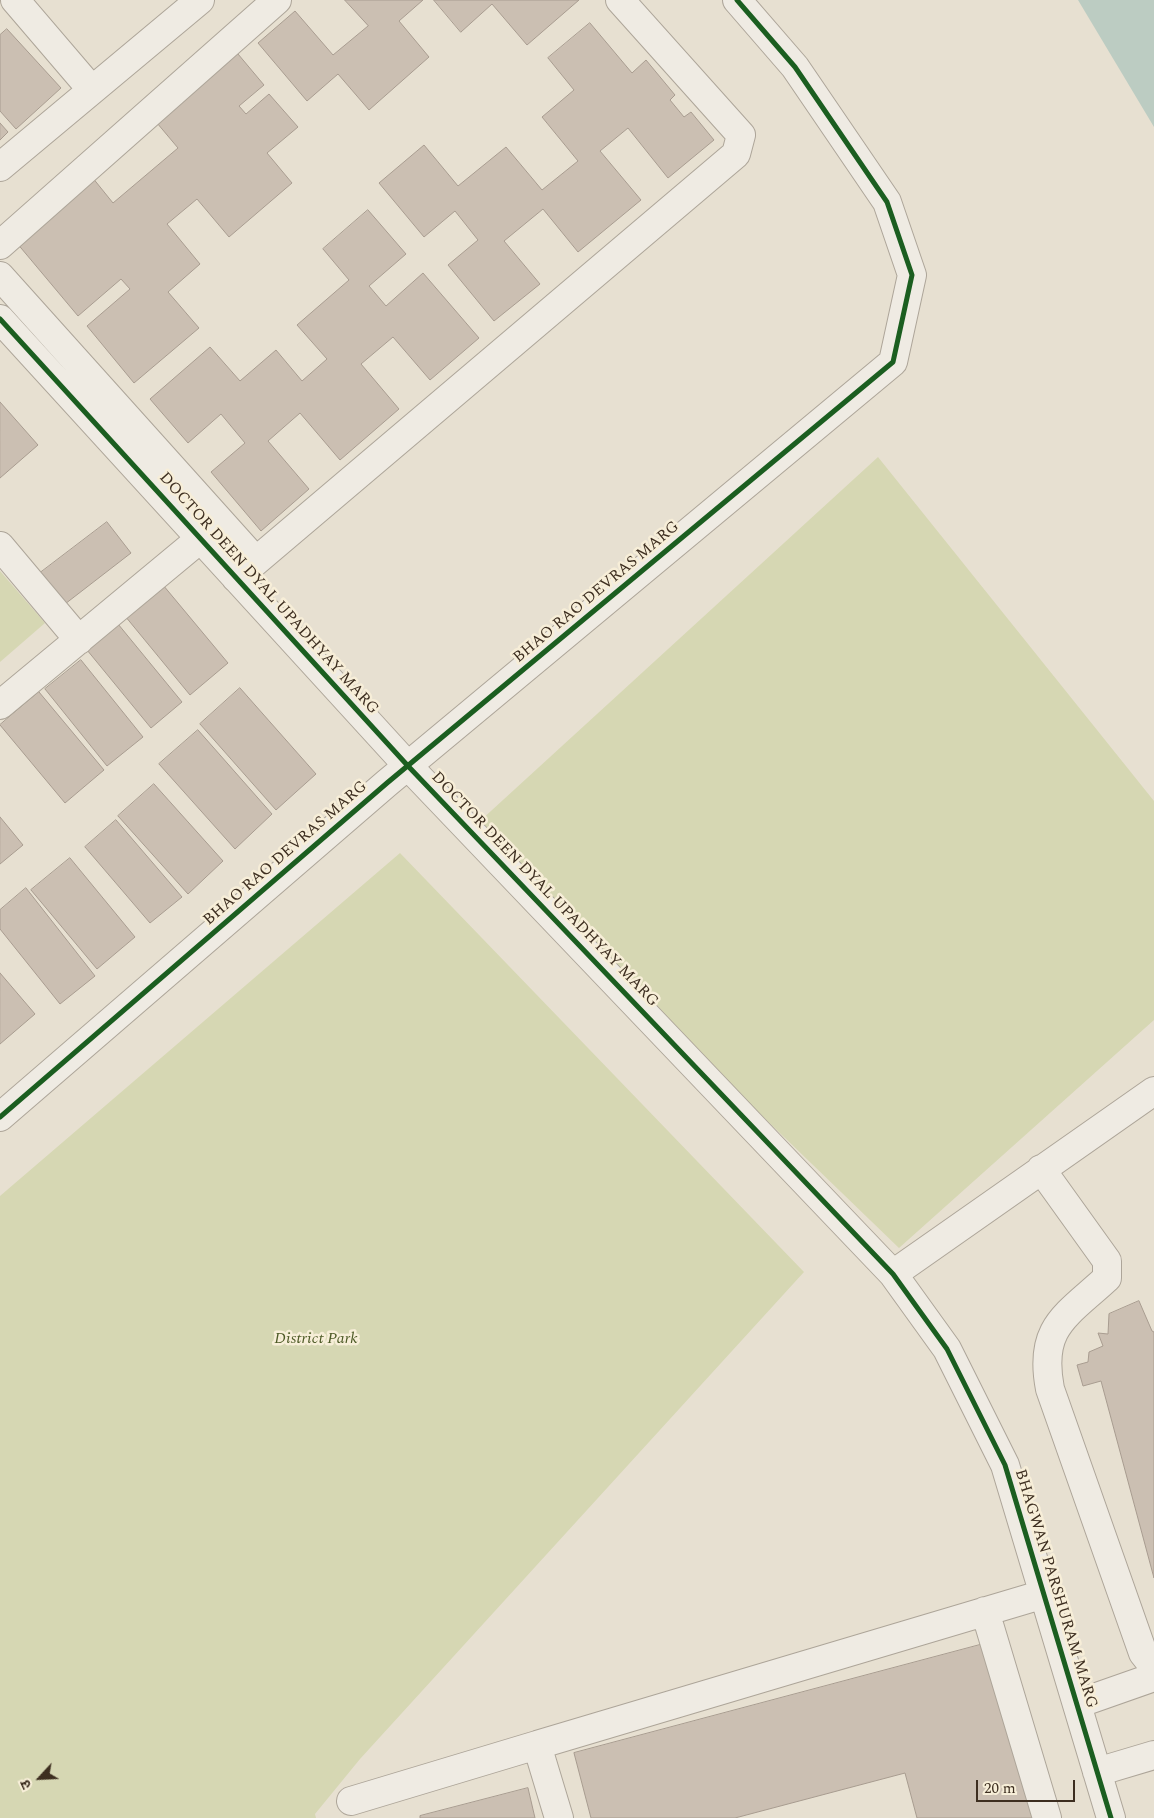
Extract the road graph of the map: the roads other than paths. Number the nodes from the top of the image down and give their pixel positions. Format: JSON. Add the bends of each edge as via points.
{"nodes":[{"id":1,"x":200,"y":0,"type":"edge"},
{"id":2,"x":277,"y":0,"type":"edge"},
{"id":3,"x":620,"y":0,"type":"edge"},
{"id":4,"x":737,"y":0,"type":"edge"},
{"id":5,"x":12,"y":5,"type":"edge"},
{"id":6,"x":92,"y":90,"type":"junction"},
{"id":7,"x":0,"y":167,"type":"edge"},
{"id":8,"x":0,"y":245,"type":"edge"},
{"id":9,"x":0,"y":276,"type":"edge"},
{"id":10,"x":0,"y":319,"type":"edge"},
{"id":11,"x":200,"y":539,"type":"junction"},
{"id":12,"x":0,"y":546,"type":"edge"},
{"id":13,"x":256,"y":560,"type":"junction"},
{"id":14,"x":236,"y":578,"type":"junction"},
{"id":15,"x":79,"y":640,"type":"junction"},
{"id":16,"x":0,"y":705,"type":"edge"},
{"id":17,"x":408,"y":766,"type":"junction"},
{"id":18,"x":1154,"y":1091,"type":"edge"},
{"id":19,"x":0,"y":1117,"type":"edge"},
{"id":20,"x":1041,"y":1169,"type":"junction"},
{"id":21,"x":894,"y":1274,"type":"junction"},
{"id":22,"x":1044,"y":1594,"type":"junction"},
{"id":23,"x":985,"y":1611,"type":"junction"},
{"id":24,"x":1154,"y":1667,"type":"edge"},
{"id":25,"x":1154,"y":1677,"type":"edge"},
{"id":26,"x":1076,"y":1704,"type":"junction"},
{"id":27,"x":538,"y":1745,"type":"junction"},
{"id":28,"x":1154,"y":1756,"type":"edge"},
{"id":29,"x":1097,"y":1772,"type":"junction"},
{"id":30,"x":350,"y":1801,"type":"dead end"},
{"id":31,"x":559,"y":1818,"type":"edge"},
{"id":32,"x":1047,"y":1818,"type":"edge"},
{"id":33,"x":1111,"y":1818,"type":"edge"}],
"edges":[{"from":1,"to":6,"type":"street"},
{"from":2,"to":8,"type":"street"},
{"from":3,"to":13,"type":"street","via":[[741,135],[736,154]]},
{"from":4,"to":17,"type":"street","name":"BHAO RAO DEVRAS MARG","via":[[795,67],[887,202],[912,275],[893,362]]},
{"from":5,"to":6,"type":"street"},
{"from":6,"to":7,"type":"street"},
{"from":9,"to":13,"type":"street"},
{"from":10,"to":11,"type":"street","name":"DOCTOR DEEN DYAL UPADHYAY MARG"},
{"from":11,"to":14,"type":"street","name":"DOCTOR DEEN DYAL UPADHYAY MARG"},
{"from":11,"to":15,"type":"street"},
{"from":12,"to":15,"type":"street"},
{"from":13,"to":14,"type":"street"},
{"from":14,"to":17,"type":"street","name":"DOCTOR DEEN DYAL UPADHYAY MARG"},
{"from":15,"to":16,"type":"street"},
{"from":17,"to":19,"type":"street","name":"BHAO RAO DEVRAS MARG"},
{"from":17,"to":21,"type":"street","name":"DOCTOR DEEN DYAL UPADHYAY MARG"},
{"from":18,"to":20,"type":"street"},
{"from":20,"to":21,"type":"street"},
{"from":20,"to":24,"type":"street","via":[[1107,1261],[1107,1278],[1060,1322],[1051,1335],[1047,1371],[1050,1389],[1143,1653]]},
{"from":21,"to":22,"type":"street","name":"BHAGWAN PARSHURAM MARG","via":[[947,1349],[1005,1464]]},
{"from":22,"to":23,"type":"street"},
{"from":22,"to":26,"type":"street","name":"BHAGWAN PARSHURAM MARG"},
{"from":23,"to":27,"type":"street"},
{"from":23,"to":32,"type":"street"},
{"from":25,"to":26,"type":"street"},
{"from":26,"to":29,"type":"street","name":"BHAGWAN PARSHURAM MARG"},
{"from":27,"to":30,"type":"street"},
{"from":27,"to":31,"type":"street"},
{"from":28,"to":29,"type":"street"},
{"from":29,"to":33,"type":"street","name":"BHAGWAN PARSHURAM MARG"}]}
